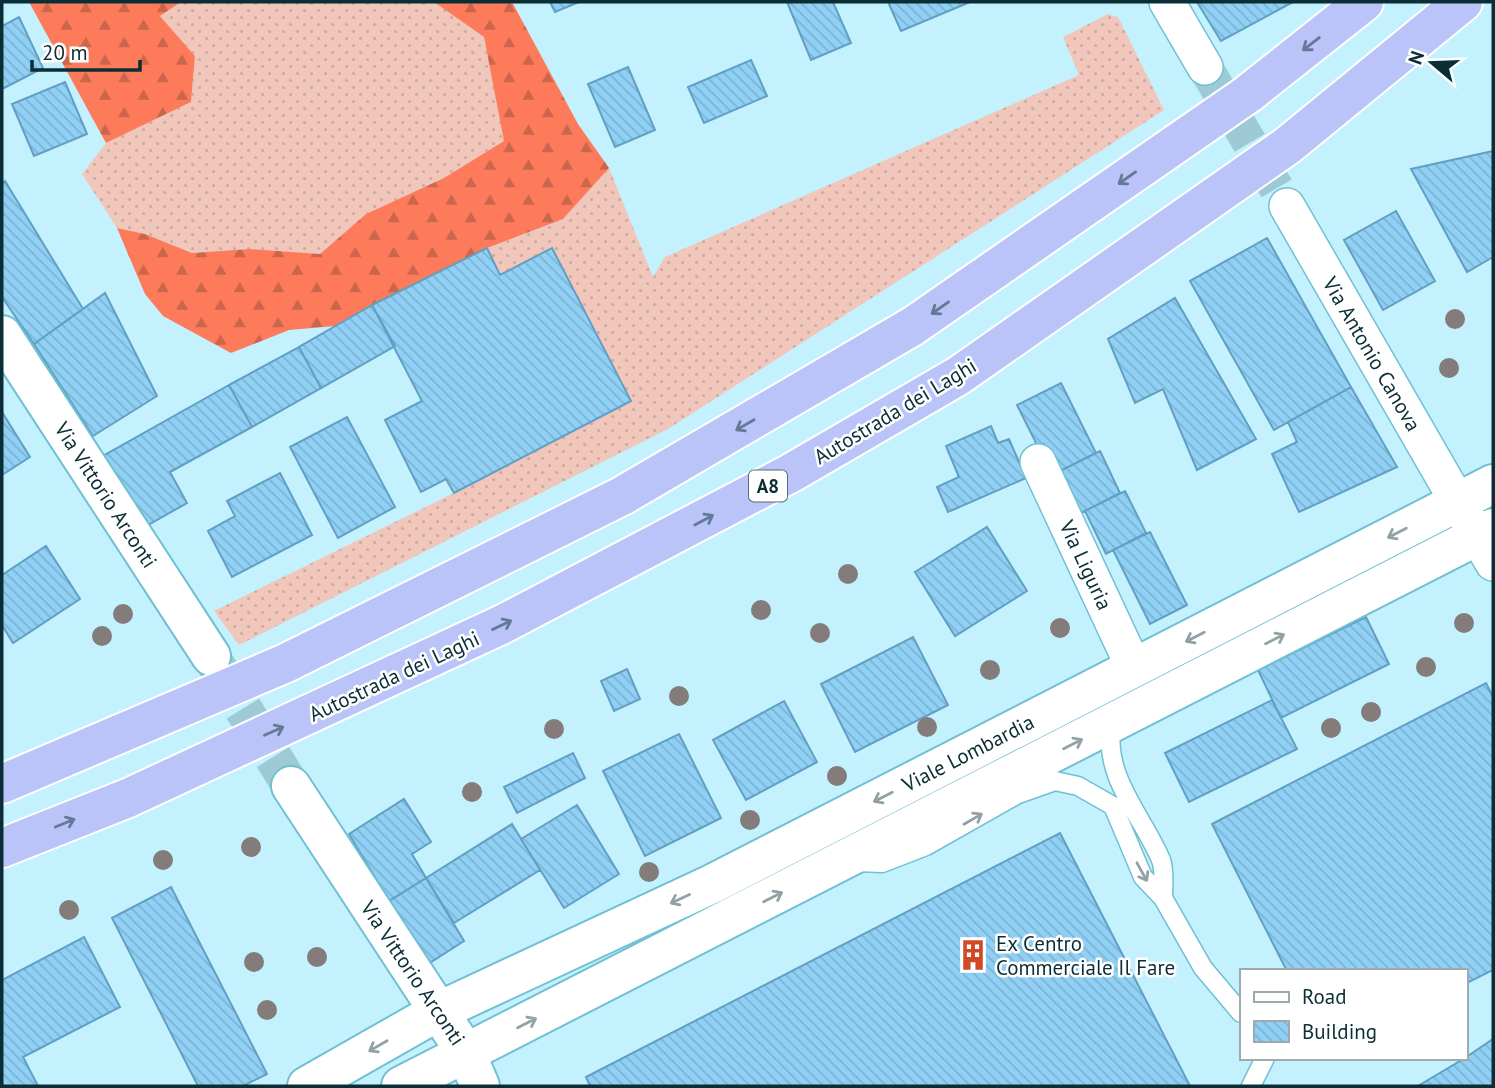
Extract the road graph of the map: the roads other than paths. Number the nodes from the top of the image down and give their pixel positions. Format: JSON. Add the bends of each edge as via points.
{"nodes":[{"id":1,"x":1167,"y":2,"type":"edge"},
{"id":2,"x":1364,"y":2,"type":"edge"},
{"id":3,"x":1463,"y":2,"type":"edge"},
{"id":4,"x":1205,"y":67,"type":"tunnel mouth"},
{"id":5,"x":1287,"y":206,"type":"tunnel mouth"},
{"id":6,"x":7,"y":356,"type":"edge"},
{"id":7,"x":1038,"y":463,"type":"dead end"},
{"id":8,"x":1493,"y":484,"type":"edge"},
{"id":9,"x":1457,"y":501,"type":"junction"},
{"id":10,"x":1488,"y":542,"type":"edge"},
{"id":11,"x":211,"y":656,"type":"tunnel mouth"},
{"id":12,"x":1134,"y":668,"type":"junction"},
{"id":13,"x":1112,"y":723,"type":"junction"},
{"id":14,"x":2,"y":784,"type":"edge"},
{"id":15,"x":291,"y":786,"type":"tunnel mouth"},
{"id":16,"x":2,"y":848,"type":"edge"},
{"id":17,"x":842,"y":862,"type":"junction"},
{"id":18,"x":1163,"y":898,"type":"junction"},
{"id":19,"x":437,"y":1012,"type":"junction"},
{"id":20,"x":1240,"y":1012,"type":"edge"},
{"id":21,"x":1264,"y":1060,"type":"edge"},
{"id":22,"x":473,"y":1070,"type":"edge"},
{"id":23,"x":307,"y":1086,"type":"edge"},
{"id":24,"x":401,"y":1086,"type":"edge"},
{"id":25,"x":1251,"y":1086,"type":"edge"}],
"edges":[{"from":1,"to":4,"type":"street"},
{"from":2,"to":14,"type":"highway","one_way":true,"via":[[1248,94],[914,326],[622,496],[286,663]]},
{"from":16,"to":3,"type":"highway","name":"Autostrada dei Laghi","number":"A8","one_way":true,"via":[[128,798],[503,624],[803,466],[958,376],[1287,146]]},
{"from":5,"to":9,"type":"street","name":"Via Antonio Canova"},
{"from":6,"to":11,"type":"main road","name":"Via Vittorio Arconti"},
{"from":7,"to":12,"type":"street","name":"Via Liguria"},
{"from":8,"to":9,"type":"main road","name":"Viale Lombardia"},
{"from":9,"to":10,"type":"street","name":"Via Antonio Canova"},
{"from":9,"to":12,"type":"main road","name":"Viale Lombardia","one_way":true},
{"from":13,"to":10,"type":"main road","name":"Viale Lombardia","one_way":true},
{"from":12,"to":19,"type":"main road","name":"Viale Lombardia","one_way":true,"via":[[712,884]]},
{"from":17,"to":13,"type":"main road","name":"Viale Lombardia","one_way":true},
{"from":13,"to":18,"type":"lane","via":[[1110,755],[1130,805],[1162,862]]},
{"from":15,"to":19,"type":"main road","name":"Via Vittorio Arconti"},
{"from":17,"to":18,"type":"lane","one_way":true,"via":[[882,863],[926,846],[1018,794],[1055,780],[1078,786],[1113,806],[1143,877]]},
{"from":22,"to":17,"type":"main road","name":"Viale Lombardia","one_way":true},
{"from":18,"to":20,"type":"lane","via":[[1203,968]]},
{"from":19,"to":22,"type":"main road","name":"Via Vittorio Arconti"},
{"from":19,"to":23,"type":"main road","name":"Viale Lombardia","one_way":true},
{"from":21,"to":25,"type":"lane"},
{"from":22,"to":24,"type":"main road","name":"Viale Lombardia"}]}
